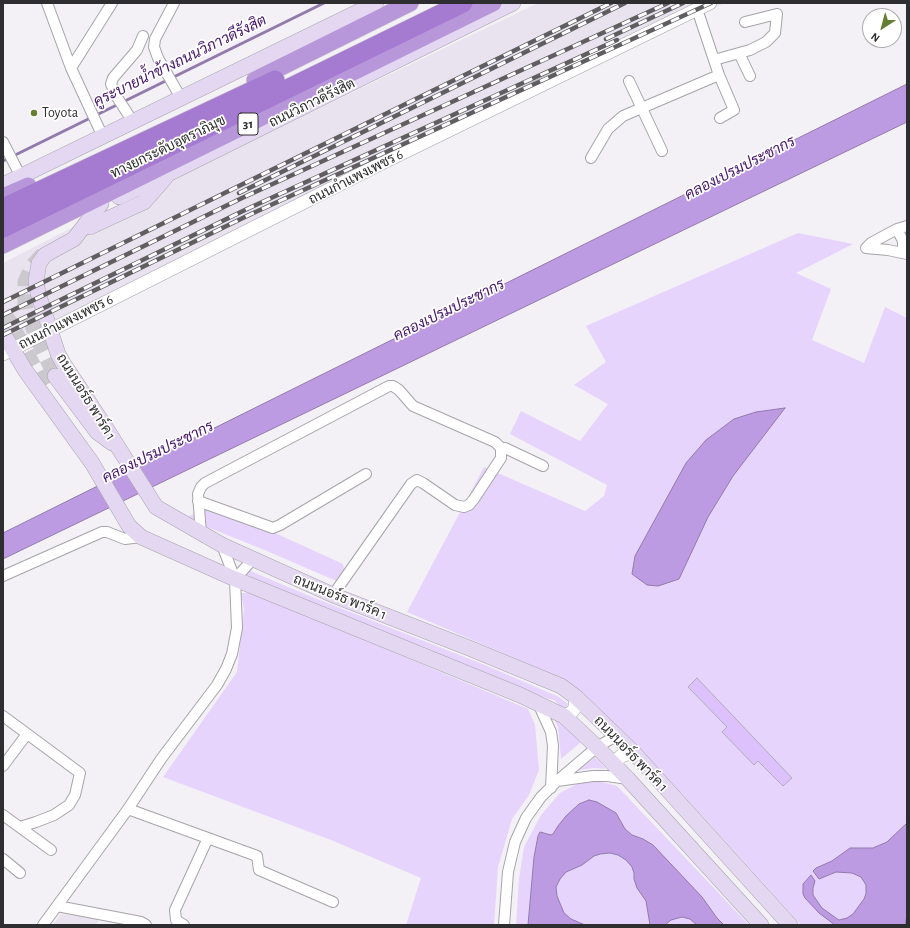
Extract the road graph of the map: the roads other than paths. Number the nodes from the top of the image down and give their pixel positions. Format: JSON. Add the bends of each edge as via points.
{"nodes":[{"id":1,"x":46,"y":3,"type":"edge"},
{"id":2,"x":112,"y":3,"type":"edge"},
{"id":3,"x":174,"y":3,"type":"edge"},
{"id":4,"x":376,"y":3,"type":"edge"},
{"id":5,"x":410,"y":3,"type":"edge"},
{"id":6,"x":437,"y":3,"type":"edge"},
{"id":7,"x":463,"y":3,"type":"edge"},
{"id":8,"x":493,"y":3,"type":"edge"},
{"id":9,"x":513,"y":3,"type":"edge"},
{"id":10,"x":710,"y":3,"type":"edge"},
{"id":11,"x":698,"y":9,"type":"junction"},
{"id":12,"x":745,"y":22,"type":"dead end"},
{"id":13,"x":143,"y":36,"type":"dead end"},
{"id":14,"x":739,"y":53,"type":"junction"},
{"id":15,"x":714,"y":60,"type":"junction"},
{"id":16,"x":71,"y":68,"type":"junction"},
{"id":17,"x":719,"y":75,"type":"junction"},
{"id":18,"x":750,"y":76,"type":"dead end"},
{"id":19,"x":629,"y":81,"type":"dead end"},
{"id":20,"x":178,"y":92,"type":"junction"},
{"id":21,"x":641,"y":108,"type":"junction"},
{"id":22,"x":129,"y":116,"type":"junction"},
{"id":23,"x":720,"y":118,"type":"dead end"},
{"id":24,"x":103,"y":137,"type":"junction"},
{"id":25,"x":5,"y":147,"type":"edge"},
{"id":26,"x":662,"y":151,"type":"dead end"},
{"id":27,"x":591,"y":158,"type":"dead end"},
{"id":28,"x":18,"y":170,"type":"junction"},
{"id":29,"x":170,"y":173,"type":"junction"},
{"id":30,"x":3,"y":185,"type":"edge"},
{"id":31,"x":3,"y":198,"type":"edge"},
{"id":32,"x":101,"y":204,"type":"junction"},
{"id":33,"x":3,"y":208,"type":"edge"},
{"id":34,"x":90,"y":227,"type":"dead end"},
{"id":35,"x":902,"y":227,"type":"edge"},
{"id":36,"x":3,"y":228,"type":"edge"},
{"id":37,"x":3,"y":245,"type":"edge"},
{"id":38,"x":3,"y":253,"type":"edge"},
{"id":39,"x":905,"y":254,"type":"edge"},
{"id":40,"x":51,"y":330,"type":"junction"},
{"id":41,"x":3,"y":333,"type":"edge"},
{"id":42,"x":8,"y":352,"type":"edge"},
{"id":43,"x":55,"y":376,"type":"tunnel mouth"},
{"id":44,"x":45,"y":388,"type":"tunnel mouth"},
{"id":45,"x":500,"y":448,"type":"junction"},
{"id":46,"x":119,"y":449,"type":"junction"},
{"id":47,"x":92,"y":463,"type":"junction"},
{"id":48,"x":543,"y":466,"type":"dead end"},
{"id":49,"x":366,"y":474,"type":"dead end"},
{"id":50,"x":198,"y":501,"type":"junction"},
{"id":51,"x":201,"y":534,"type":"junction"},
{"id":52,"x":141,"y":537,"type":"junction"},
{"id":53,"x":222,"y":545,"type":"junction"},
{"id":54,"x":253,"y":560,"type":"junction"},
{"id":55,"x":3,"y":576,"type":"edge"},
{"id":56,"x":235,"y":579,"type":"junction"},
{"id":57,"x":333,"y":595,"type":"junction"},
{"id":58,"x":576,"y":697,"type":"junction"},
{"id":59,"x":538,"y":703,"type":"junction"},
{"id":60,"x":3,"y":716,"type":"edge"},
{"id":61,"x":564,"y":716,"type":"junction"},
{"id":62,"x":27,"y":734,"type":"junction"},
{"id":63,"x":616,"y":736,"type":"junction"},
{"id":64,"x":598,"y":747,"type":"junction"},
{"id":65,"x":635,"y":754,"type":"junction"},
{"id":66,"x":3,"y":766,"type":"edge"},
{"id":67,"x":616,"y":766,"type":"junction"},
{"id":68,"x":628,"y":779,"type":"junction"},
{"id":69,"x":554,"y":784,"type":"junction"},
{"id":70,"x":128,"y":809,"type":"junction"},
{"id":71,"x":3,"y":815,"type":"edge"},
{"id":72,"x":20,"y":827,"type":"junction"},
{"id":73,"x":208,"y":838,"type":"junction"},
{"id":74,"x":51,"y":850,"type":"dead end"},
{"id":75,"x":3,"y":859,"type":"edge"},
{"id":76,"x":20,"y":873,"type":"dead end"},
{"id":77,"x":333,"y":902,"type":"dead end"},
{"id":78,"x":58,"y":906,"type":"junction"},
{"id":79,"x":43,"y":925,"type":"edge"},
{"id":80,"x":146,"y":925,"type":"edge"},
{"id":81,"x":184,"y":925,"type":"edge"},
{"id":82,"x":504,"y":925,"type":"edge"},
{"id":83,"x":761,"y":925,"type":"edge"},
{"id":84,"x":790,"y":925,"type":"edge"}],
"edges":[{"from":1,"to":16,"type":"street"},
{"from":2,"to":16,"type":"street"},
{"from":3,"to":20,"type":"street","via":[[155,39],[154,47]]},
{"from":4,"to":20,"type":"main road"},
{"from":5,"to":31,"type":"highway","via":[[270,73]]},
{"from":6,"to":33,"type":"highway","name":"ทางยกระดับอุตราภิมุข","number":"31"},
{"from":7,"to":36,"type":"highway","name":"ทางยกระดับอุตราภิมุข","number":"31"},
{"from":8,"to":37,"type":"highway","name":"ถนนวิภาวดีรังสิต","number":"31"},
{"from":9,"to":29,"type":"main road","name":"ถนนวิภาวดีรังสิต","number":"31"},
{"from":10,"to":11,"type":"street","name":"ถนนกำแพงเพชร 6"},
{"from":11,"to":15,"type":"street"},
{"from":11,"to":40,"type":"street","name":"ถนนกำแพงเพชร 6","via":[[384,162]]},
{"from":12,"to":14,"type":"street","via":[[777,14],[775,33],[766,42]]},
{"from":13,"to":22,"type":"street","via":[[137,50],[113,78],[111,84]]},
{"from":14,"to":15,"type":"street"},
{"from":14,"to":18,"type":"street"},
{"from":15,"to":17,"type":"street"},
{"from":16,"to":24,"type":"street"},
{"from":17,"to":21,"type":"street"},
{"from":17,"to":23,"type":"street","via":[[734,110]]},
{"from":19,"to":21,"type":"street"},
{"from":20,"to":22,"type":"main road"},
{"from":21,"to":26,"type":"street"},
{"from":21,"to":27,"type":"street","via":[[623,116],[608,129]]},
{"from":22,"to":24,"type":"main road"},
{"from":24,"to":28,"type":"main road"},
{"from":25,"to":28,"type":"street"},
{"from":28,"to":30,"type":"main road"},
{"from":29,"to":32,"type":"main road","name":"ถนนวิภาวดีรังสิต","number":"31"},
{"from":29,"to":34,"type":"main road","via":[[144,202]]},
{"from":32,"to":38,"type":"main road","name":"ถนนวิภาวดีรังสิต","number":"31"},
{"from":32,"to":40,"type":"main road","name":"ถนนนอร์ธ พาร์ค 1","via":[[74,239],[46,255],[39,263],[36,281],[38,293]]},
{"from":35,"to":39,"type":"street"},
{"from":35,"to":39,"type":"street","via":[[866,248]]},
{"from":40,"to":42,"type":"street","name":"ถนนกำแพงเพชร 6"},
{"from":40,"to":46,"type":"main road","name":"ถนนนอร์ธ พาร์ค 1","via":[[63,364]]},
{"from":41,"to":42,"type":"main road","name":"ถนนนอร์ธ พาร์ค 1"},
{"from":42,"to":47,"type":"main road","name":"ถนนนอร์ธ พาร์ค 1","via":[[36,385]]},
{"from":43,"to":46,"type":"main road","via":[[97,432]]},
{"from":44,"to":47,"type":"main road"},
{"from":45,"to":48,"type":"street"},
{"from":45,"to":50,"type":"street","via":[[495,442],[413,406],[399,390],[389,386],[206,483],[201,487]]},
{"from":45,"to":57,"type":"street","via":[[501,458],[470,505],[455,506],[423,483],[416,480],[411,484]]},
{"from":46,"to":51,"type":"main road","name":"ถนนนอร์ธ พาร์ค 1","via":[[156,507]]},
{"from":47,"to":52,"type":"main road","name":"ถนนนอร์ธ พาร์ค 1","via":[[129,526]]},
{"from":49,"to":50,"type":"street","via":[[273,528]]},
{"from":50,"to":51,"type":"street"},
{"from":51,"to":53,"type":"main road","name":"ถนนนอร์ธ พาร์ค 1"},
{"from":52,"to":55,"type":"street","via":[[125,539],[102,532]]},
{"from":52,"to":56,"type":"main road","name":"ถนนนอร์ธ พาร์ค 1"},
{"from":53,"to":54,"type":"main road","name":"ถนนนอร์ธ พาร์ค 1"},
{"from":53,"to":56,"type":"street"},
{"from":54,"to":56,"type":"street"},
{"from":54,"to":57,"type":"main road","name":"ถนนนอร์ธ พาร์ค 1"},
{"from":56,"to":59,"type":"main road","name":"ถนนนอร์ธ พาร์ค 1"},
{"from":56,"to":70,"type":"street","via":[[236,628],[232,654],[226,669]]},
{"from":57,"to":58,"type":"main road","name":"ถนนนอร์ธ พาร์ค 1","via":[[543,678],[561,686]]},
{"from":58,"to":61,"type":"street","via":[[571,713]]},
{"from":58,"to":63,"type":"main road","name":"ถนนนอร์ธ พาร์ค 1"},
{"from":59,"to":61,"type":"main road","name":"ถนนนอร์ธ พาร์ค 1"},
{"from":59,"to":69,"type":"street","via":[[551,732]]},
{"from":60,"to":62,"type":"street"},
{"from":61,"to":64,"type":"main road","name":"ถนนนอร์ธ พาร์ค 1"},
{"from":62,"to":66,"type":"street"},
{"from":62,"to":72,"type":"street","via":[[80,773],[75,795],[69,804],[54,815]]},
{"from":63,"to":64,"type":"street"},
{"from":63,"to":65,"type":"main road","name":"ถนนนอร์ธ พาร์ค 1"},
{"from":64,"to":67,"type":"main road","name":"ถนนนอร์ธ พาร์ค 1"},
{"from":64,"to":69,"type":"street"},
{"from":65,"to":67,"type":"street","via":[[621,756]]},
{"from":65,"to":84,"type":"main road","name":"ถนนนอร์ธ พาร์ค 1"},
{"from":67,"to":68,"type":"main road","name":"ถนนนอร์ธ พาร์ค 1"},
{"from":68,"to":69,"type":"street","via":[[593,776]]},
{"from":68,"to":83,"type":"main road","name":"ถนนนอร์ธ พาร์ค 1"},
{"from":69,"to":82,"type":"street","via":[[526,818],[515,842],[508,872]]},
{"from":70,"to":73,"type":"street"},
{"from":70,"to":78,"type":"street"},
{"from":71,"to":72,"type":"street"},
{"from":72,"to":74,"type":"street"},
{"from":73,"to":77,"type":"street","via":[[257,856],[259,870]]},
{"from":73,"to":81,"type":"street","via":[[175,910],[176,920]]},
{"from":75,"to":76,"type":"street"},
{"from":78,"to":79,"type":"street"},
{"from":78,"to":80,"type":"street"}]}
